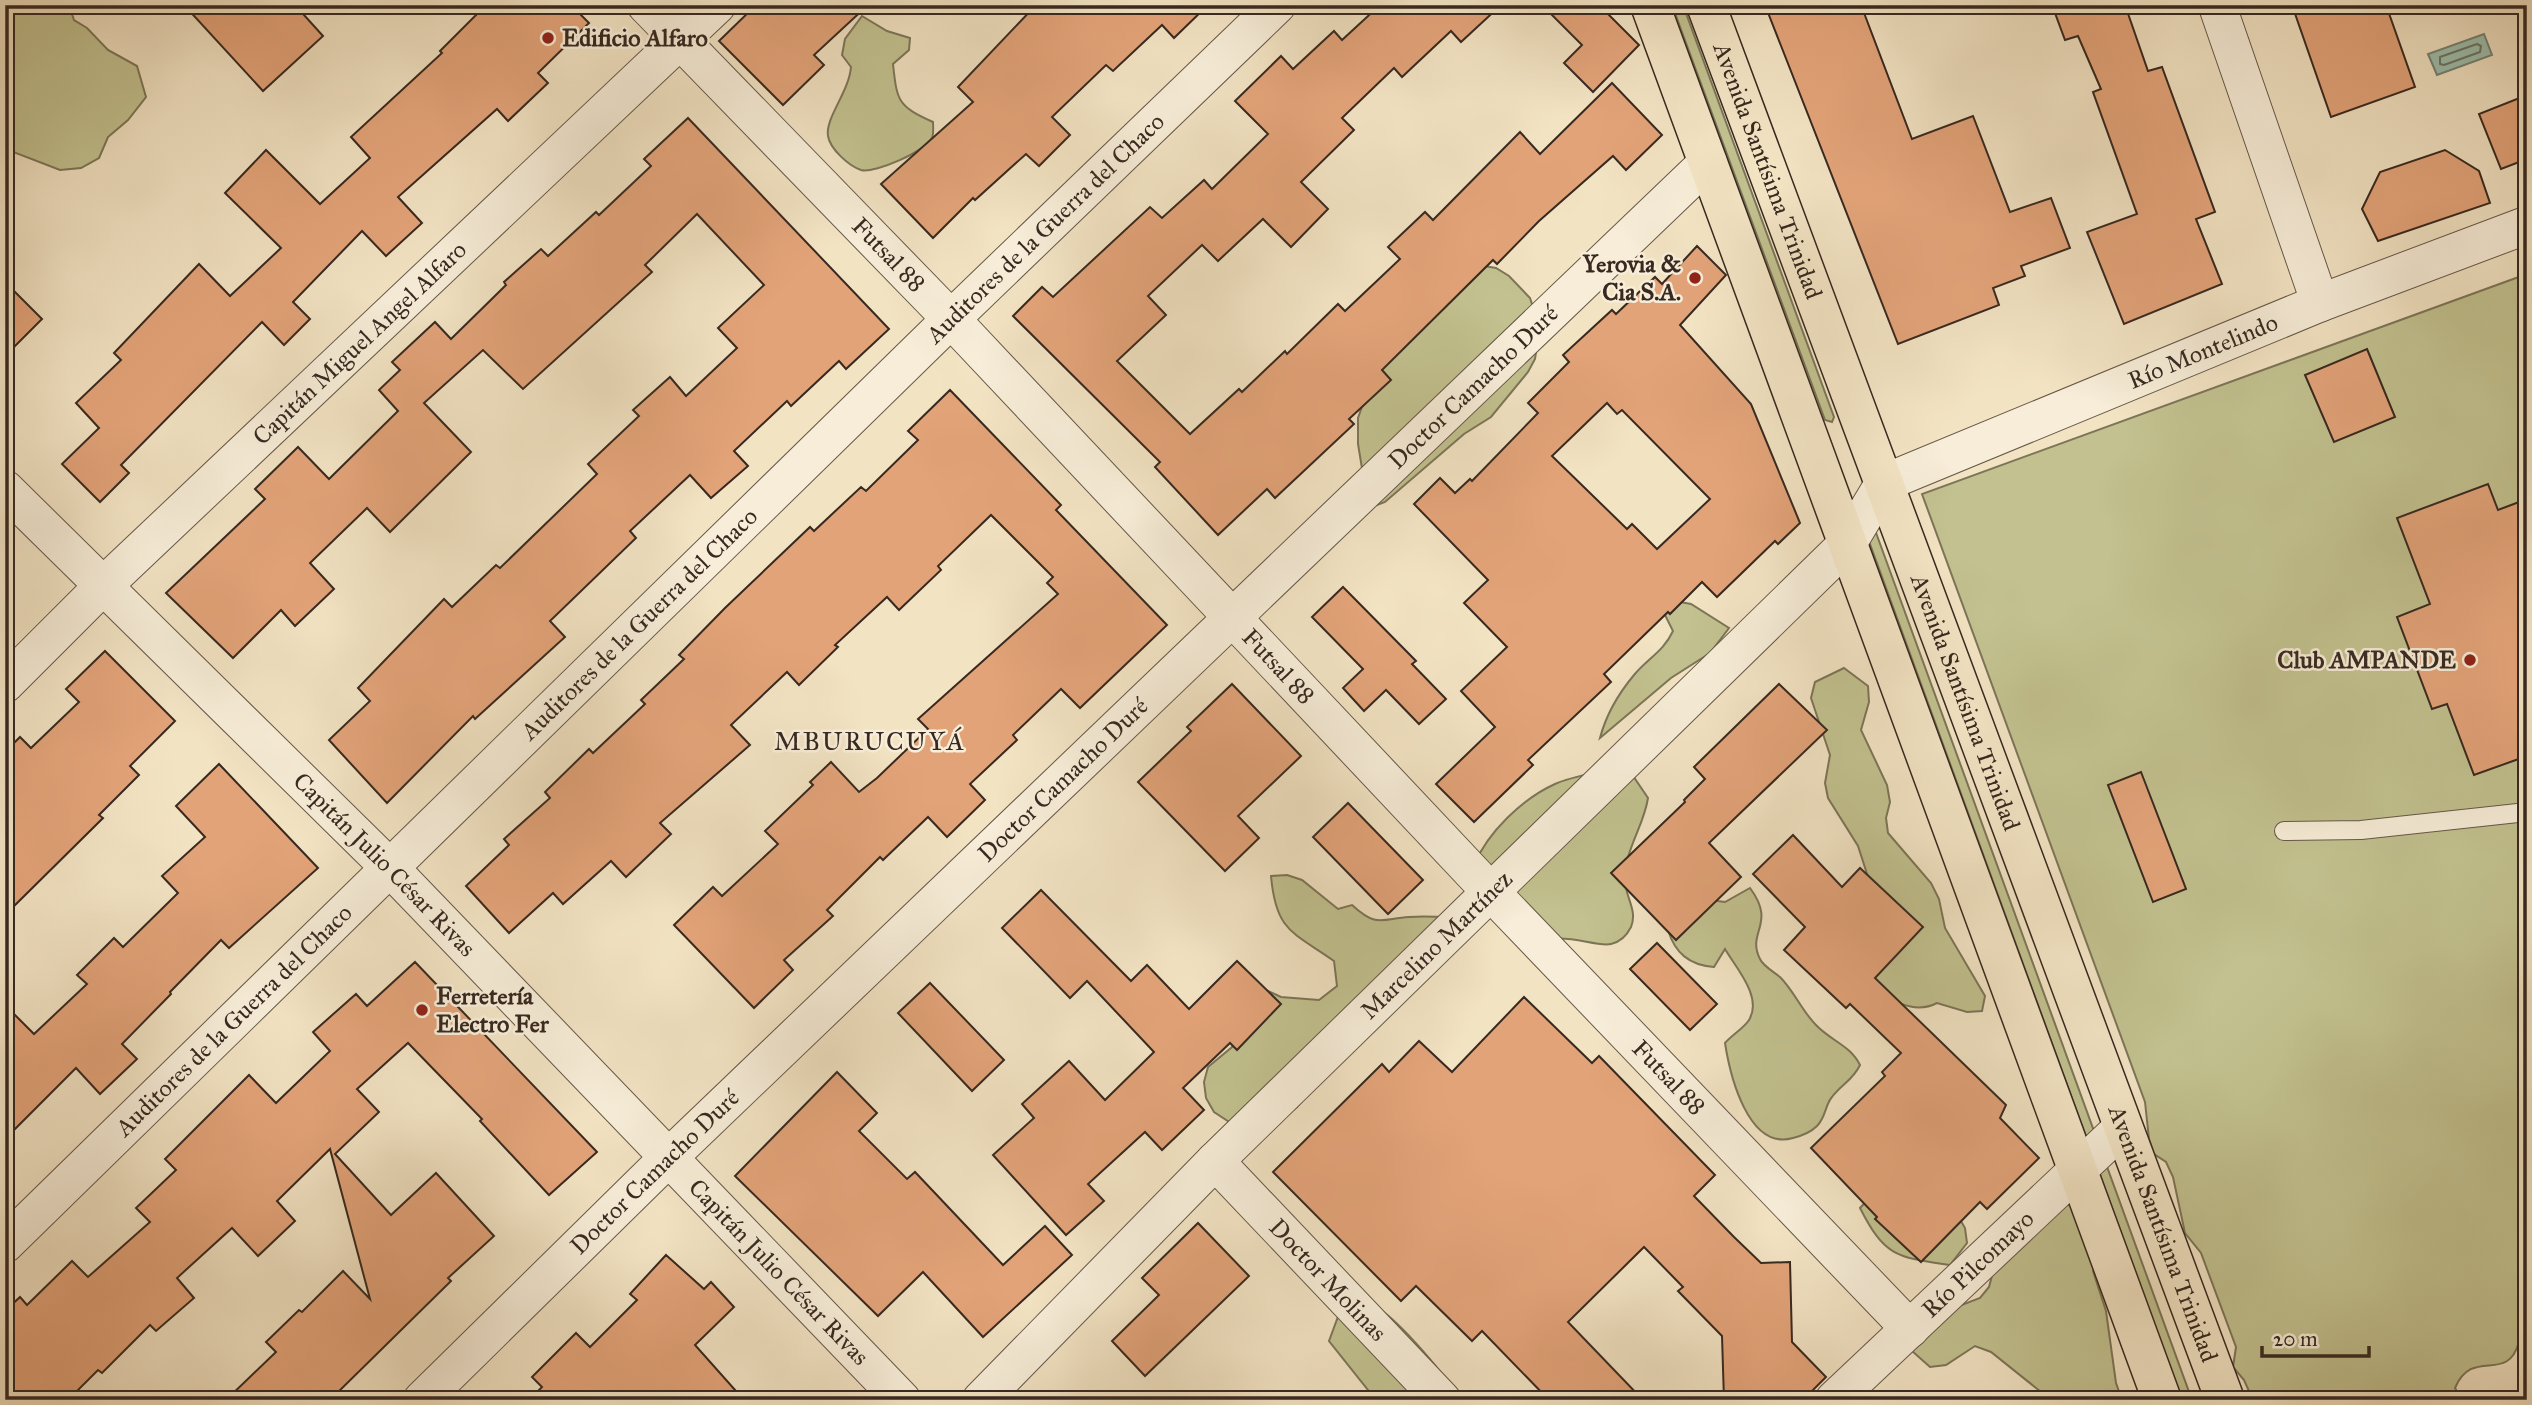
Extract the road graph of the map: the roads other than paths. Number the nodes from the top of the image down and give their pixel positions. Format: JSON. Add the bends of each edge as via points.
{"nodes":[{"id":1,"x":646,"y":5,"type":"edge"},
{"id":2,"x":717,"y":5,"type":"edge"},
{"id":3,"x":1277,"y":5,"type":"edge"},
{"id":4,"x":1650,"y":5,"type":"edge"},
{"id":5,"x":1706,"y":5,"type":"edge"},
{"id":6,"x":2217,"y":5,"type":"edge"},
{"id":7,"x":682,"y":40,"type":"junction"},
{"id":8,"x":1708,"y":162,"type":"junction"},
{"id":9,"x":2527,"y":225,"type":"edge"},
{"id":10,"x":2320,"y":303,"type":"junction"},
{"id":11,"x":951,"y":319,"type":"junction"},
{"id":12,"x":1884,"y":483,"type":"junction"},
{"id":13,"x":5,"y":489,"type":"edge"},
{"id":14,"x":1848,"y":542,"type":"junction"},
{"id":15,"x":104,"y":585,"type":"junction"},
{"id":16,"x":1234,"y":616,"type":"junction"},
{"id":17,"x":5,"y":684,"type":"edge"},
{"id":18,"x":2527,"y":813,"type":"edge"},
{"id":19,"x":2284,"y":831,"type":"dead end"},
{"id":20,"x":391,"y":869,"type":"junction"},
{"id":21,"x":1489,"y":890,"type":"junction"},
{"id":22,"x":2122,"y":1128,"type":"junction"},
{"id":23,"x":667,"y":1159,"type":"junction"},
{"id":24,"x":1214,"y":1161,"type":"junction"},
{"id":25,"x":2078,"y":1170,"type":"junction"},
{"id":26,"x":5,"y":1244,"type":"edge"},
{"id":27,"x":1910,"y":1329,"type":"junction"},
{"id":28,"x":422,"y":1400,"type":"edge"},
{"id":29,"x":902,"y":1400,"type":"edge"},
{"id":30,"x":981,"y":1400,"type":"edge"},
{"id":31,"x":1442,"y":1400,"type":"edge"},
{"id":32,"x":1834,"y":1400,"type":"edge"},
{"id":33,"x":2162,"y":1400,"type":"edge"},
{"id":34,"x":2225,"y":1400,"type":"edge"}],
"edges":[{"from":1,"to":7,"type":"street","name":"Futsal 88"},
{"from":2,"to":7,"type":"street","name":"Capitán Miguel Angel Alfaro"},
{"from":3,"to":11,"type":"street","name":"Auditores de la Guerra del Chaco"},
{"from":4,"to":8,"type":"main road"},
{"from":5,"to":12,"type":"main road","name":"Avenida Santísima Trinidad"},
{"from":6,"to":10,"type":"street"},
{"from":7,"to":11,"type":"street","name":"Futsal 88"},
{"from":7,"to":15,"type":"street","name":"Capitán Miguel Angel Alfaro"},
{"from":8,"to":14,"type":"main road"},
{"from":8,"to":16,"type":"street","name":"Doctor Camacho Duré"},
{"from":9,"to":10,"type":"street","name":"Río Montelindo"},
{"from":10,"to":12,"type":"street","name":"Río Montelindo"},
{"from":11,"to":16,"type":"street","name":"Futsal 88"},
{"from":11,"to":20,"type":"street","name":"Auditores de la Guerra del Chaco"},
{"from":12,"to":14,"type":"street","name":"Marcelino Martínez"},
{"from":12,"to":22,"type":"main road","name":"Avenida Santísima Trinidad"},
{"from":13,"to":15,"type":"street","name":"Capitán Julio César Rivas"},
{"from":14,"to":21,"type":"street","name":"Marcelino Martínez"},
{"from":14,"to":25,"type":"main road"},
{"from":15,"to":17,"type":"street","name":"Capitán Miguel Angel Alfaro"},
{"from":15,"to":20,"type":"street","name":"Capitán Julio César Rivas"},
{"from":16,"to":21,"type":"street","name":"Futsal 88"},
{"from":16,"to":23,"type":"street","name":"Doctor Camacho Duré"},
{"from":18,"to":19,"type":"lane","via":[[2361,830]]},
{"from":20,"to":23,"type":"street","name":"Capitán Julio César Rivas"},
{"from":20,"to":26,"type":"street","name":"Auditores de la Guerra del Chaco"},
{"from":21,"to":24,"type":"street","name":"Marcelino Martínez"},
{"from":21,"to":27,"type":"street","name":"Futsal 88"},
{"from":22,"to":25,"type":"street","name":"Río Pilcomayo"},
{"from":22,"to":34,"type":"main road","name":"Avenida Santísima Trinidad"},
{"from":23,"to":28,"type":"street","name":"Doctor Camacho Duré"},
{"from":23,"to":29,"type":"street","name":"Capitán Julio César Rivas"},
{"from":24,"to":30,"type":"street","name":"Marcelino Martínez"},
{"from":24,"to":31,"type":"street","name":"Doctor Molinas"},
{"from":25,"to":27,"type":"street","name":"Río Pilcomayo"},
{"from":25,"to":33,"type":"main road"},
{"from":27,"to":32,"type":"street","name":"Río Pilcomayo"}]}
